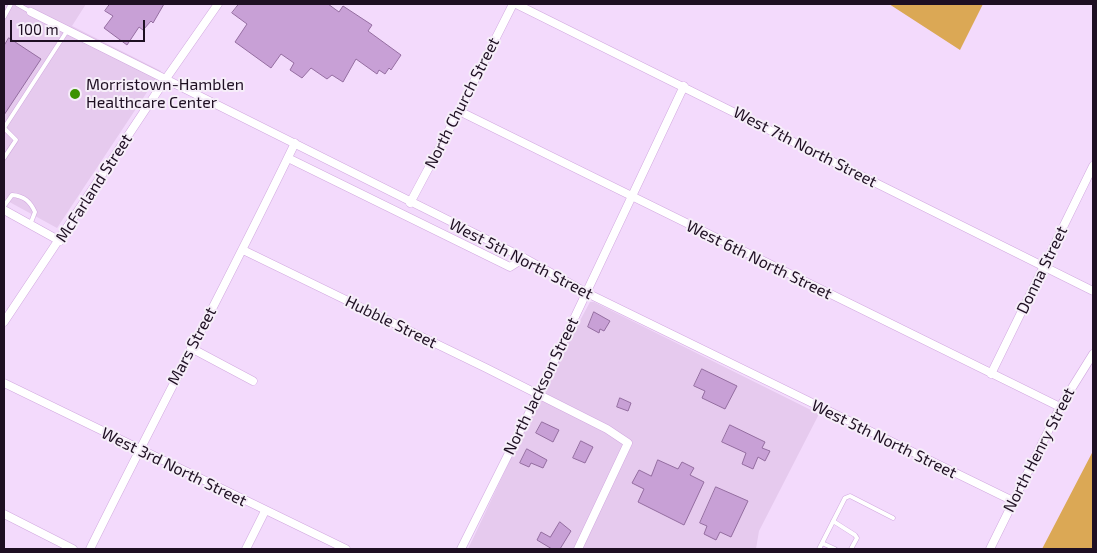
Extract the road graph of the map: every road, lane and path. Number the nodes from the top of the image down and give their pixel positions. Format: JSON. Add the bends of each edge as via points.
{"nodes":[{"id":1,"x":11,"y":4,"type":"edge"},
{"id":2,"x":16,"y":4,"type":"edge"},
{"id":3,"x":218,"y":4,"type":"edge"},
{"id":4,"x":514,"y":4,"type":"edge"},
{"id":5,"x":31,"y":12,"type":"joint"},
{"id":6,"x":4,"y":16,"type":"edge"},
{"id":7,"x":67,"y":31,"type":"junction"},
{"id":8,"x":165,"y":80,"type":"junction"},
{"id":9,"x":684,"y":86,"type":"junction"},
{"id":10,"x":459,"y":112,"type":"junction"},
{"id":11,"x":295,"y":143,"type":"junction"},
{"id":12,"x":4,"y":158,"type":"edge"},
{"id":13,"x":288,"y":158,"type":"junction"},
{"id":14,"x":1093,"y":166,"type":"edge"},
{"id":15,"x":632,"y":198,"type":"junction"},
{"id":16,"x":410,"y":203,"type":"junction"},
{"id":17,"x":4,"y":206,"type":"edge"},
{"id":18,"x":4,"y":210,"type":"edge"},
{"id":19,"x":30,"y":225,"type":"junction"},
{"id":20,"x":60,"y":241,"type":"junction"},
{"id":21,"x":244,"y":250,"type":"junction"},
{"id":22,"x":524,"y":258,"type":"junction"},
{"id":23,"x":1042,"y":267,"type":"junction"},
{"id":24,"x":1093,"y":291,"type":"edge"},
{"id":25,"x":587,"y":293,"type":"junction"},
{"id":26,"x":4,"y":322,"type":"edge"},
{"id":27,"x":191,"y":348,"type":"junction"},
{"id":28,"x":1093,"y":354,"type":"edge"},
{"id":29,"x":991,"y":374,"type":"junction"},
{"id":30,"x":253,"y":381,"type":"dead end"},
{"id":31,"x":4,"y":383,"type":"edge"},
{"id":32,"x":538,"y":395,"type":"junction"},
{"id":33,"x":1060,"y":406,"type":"junction"},
{"id":34,"x":138,"y":450,"type":"junction"},
{"id":35,"x":1014,"y":501,"type":"junction"},
{"id":36,"x":265,"y":511,"type":"junction"},
{"id":37,"x":4,"y":514,"type":"edge"},
{"id":38,"x":892,"y":518,"type":"dead end"},
{"id":39,"x":833,"y":521,"type":"junction"},
{"id":40,"x":822,"y":543,"type":"junction"},
{"id":41,"x":73,"y":549,"type":"edge"},
{"id":42,"x":90,"y":549,"type":"edge"},
{"id":43,"x":246,"y":549,"type":"edge"},
{"id":44,"x":346,"y":549,"type":"edge"},
{"id":45,"x":460,"y":549,"type":"edge"},
{"id":46,"x":578,"y":549,"type":"edge"},
{"id":47,"x":819,"y":549,"type":"edge"},
{"id":48,"x":835,"y":549,"type":"edge"},
{"id":49,"x":851,"y":549,"type":"edge"},
{"id":50,"x":990,"y":549,"type":"edge"}],
"edges":[{"from":1,"to":6,"type":"lane"},
{"from":2,"to":5,"type":"lane"},
{"from":3,"to":8,"type":"street","name":"McFarland Street"},
{"from":4,"to":9,"type":"street","name":"West 7th North Street"},
{"from":4,"to":10,"type":"street","name":"North Church Street"},
{"from":5,"to":7,"type":"street","name":"West 5th North Street"},
{"from":7,"to":8,"type":"street","name":"West 5th North Street"},
{"from":7,"to":12,"type":"lane","via":[[4,128],[16,140]]},
{"from":8,"to":11,"type":"street","name":"West 5th North Street"},
{"from":8,"to":20,"type":"street","name":"McFarland Street"},
{"from":9,"to":15,"type":"street","name":"North Jackson Street"},
{"from":9,"to":23,"type":"street","name":"West 7th North Street"},
{"from":10,"to":15,"type":"street","name":"West 6th North Street"},
{"from":10,"to":16,"type":"street","name":"North Church Street"},
{"from":11,"to":13,"type":"street","name":"Mars Street"},
{"from":11,"to":16,"type":"street","name":"West 5th North Street"},
{"from":13,"to":21,"type":"street","name":"Mars Street"},
{"from":13,"to":22,"type":"street","via":[[510,267]]},
{"from":14,"to":23,"type":"street","name":"Donna Street"},
{"from":15,"to":25,"type":"street","name":"North Jackson Street"},
{"from":15,"to":29,"type":"street","name":"West 6th North Street"},
{"from":16,"to":22,"type":"street","name":"West 5th North Street"},
{"from":17,"to":19,"type":"lane","via":[[12,195],[31,202],[35,212]]},
{"from":18,"to":19,"type":"street"},
{"from":19,"to":20,"type":"street"},
{"from":20,"to":26,"type":"street","name":"McFarland Street"},
{"from":21,"to":27,"type":"street","name":"Mars Street"},
{"from":21,"to":32,"type":"street","name":"Hubble Street"},
{"from":22,"to":25,"type":"street","name":"West 5th North Street"},
{"from":23,"to":24,"type":"street","name":"West 7th North Street"},
{"from":23,"to":29,"type":"street","name":"Donna Street"},
{"from":25,"to":32,"type":"street","name":"North Jackson Street"},
{"from":25,"to":35,"type":"street","name":"West 5th North Street"},
{"from":27,"to":30,"type":"street"},
{"from":27,"to":34,"type":"street","name":"Mars Street"},
{"from":28,"to":33,"type":"street","name":"North Henry Street"},
{"from":29,"to":33,"type":"street","name":"West 6th North Street"},
{"from":31,"to":34,"type":"street","name":"West 3rd North Street"},
{"from":32,"to":45,"type":"street","name":"North Jackson Street"},
{"from":32,"to":46,"type":"street","name":"Hubble Street","via":[[628,443]]},
{"from":33,"to":35,"type":"street","name":"North Henry Street"},
{"from":34,"to":36,"type":"street","name":"West 3rd North Street"},
{"from":34,"to":42,"type":"street","name":"Mars Street"},
{"from":35,"to":50,"type":"street","name":"North Henry Street"},
{"from":36,"to":43,"type":"street"},
{"from":36,"to":44,"type":"street","name":"West 3rd North Street"},
{"from":37,"to":41,"type":"street"},
{"from":38,"to":39,"type":"lane","via":[[850,496],[845,498]]},
{"from":39,"to":40,"type":"lane"},
{"from":39,"to":49,"type":"lane","via":[[857,538]]},
{"from":40,"to":47,"type":"lane"},
{"from":40,"to":48,"type":"lane"}]}
